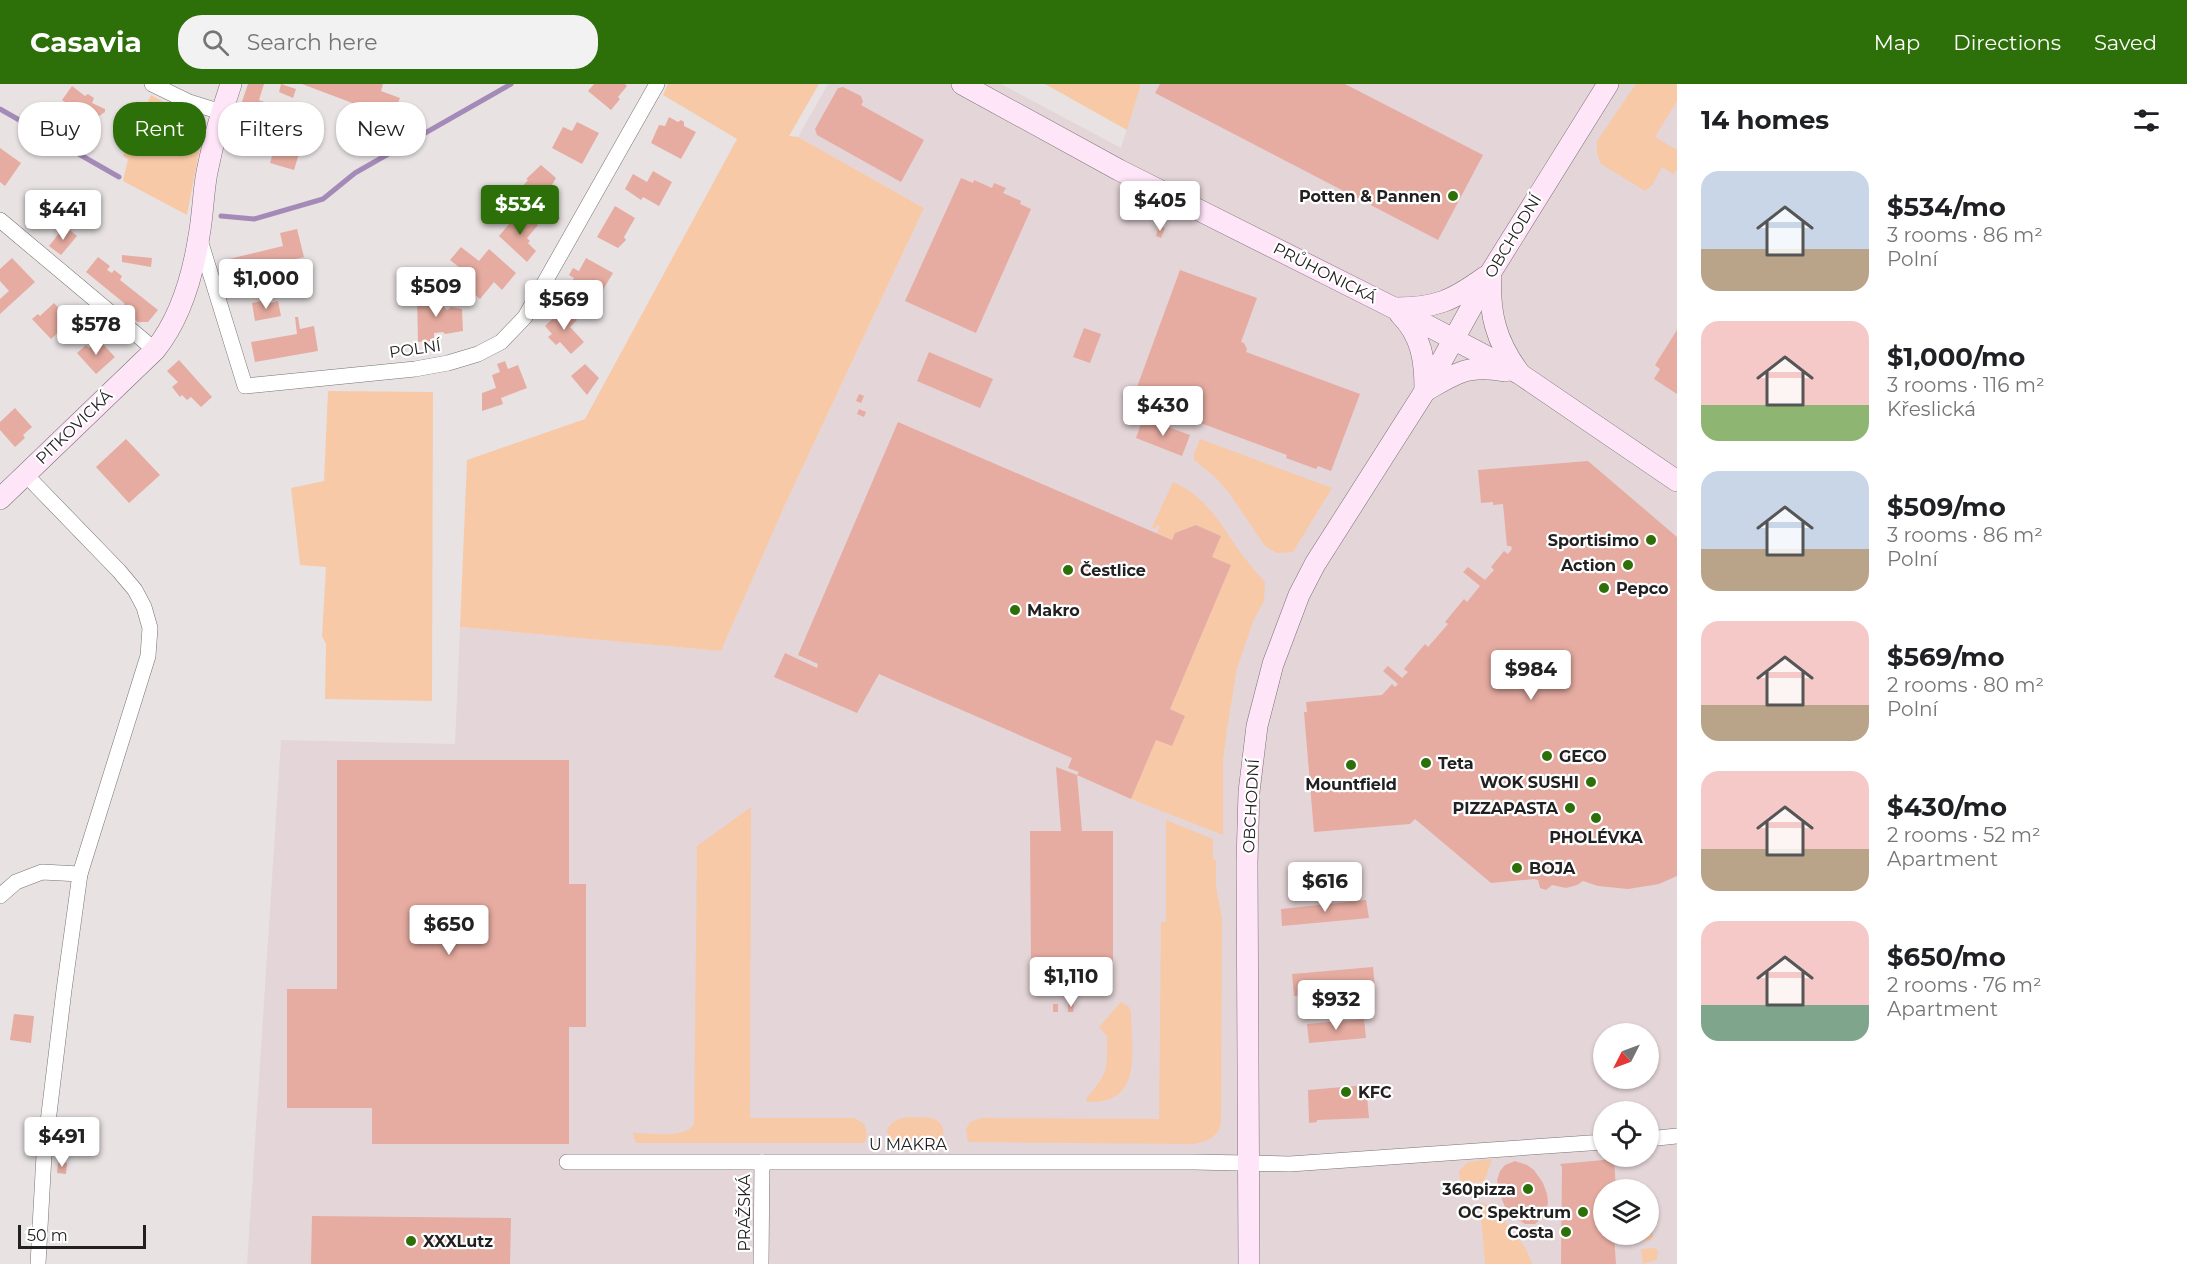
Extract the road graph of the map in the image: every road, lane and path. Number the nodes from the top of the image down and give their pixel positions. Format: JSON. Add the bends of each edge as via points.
{"nodes":[{"id":1,"x":152,"y":84,"type":"edge"},
{"id":2,"x":231,"y":84,"type":"edge"},
{"id":3,"x":657,"y":84,"type":"edge"},
{"id":4,"x":962,"y":84,"type":"edge"},
{"id":5,"x":1608,"y":84,"type":"edge"},
{"id":6,"x":225,"y":102,"type":"edge"},
{"id":7,"x":218,"y":111,"type":"edge"},
{"id":8,"x":218,"y":125,"type":"edge"},
{"id":9,"x":0,"y":220,"type":"edge"},
{"id":10,"x":199,"y":238,"type":"junction"},
{"id":11,"x":1491,"y":272,"type":"junction"},
{"id":12,"x":1394,"y":308,"type":"junction"},
{"id":13,"x":1454,"y":339,"type":"junction"},
{"id":14,"x":155,"y":350,"type":"junction"},
{"id":15,"x":1520,"y":374,"type":"junction"},
{"id":16,"x":1425,"y":391,"type":"junction"},
{"id":17,"x":25,"y":474,"type":"junction"},
{"id":18,"x":1677,"y":481,"type":"edge"},
{"id":19,"x":0,"y":498,"type":"edge"},
{"id":20,"x":80,"y":874,"type":"junction"},
{"id":21,"x":0,"y":896,"type":"edge"},
{"id":22,"x":1677,"y":1137,"type":"edge"},
{"id":23,"x":1659,"y":1138,"type":"edge"},
{"id":24,"x":1593,"y":1143,"type":"edge"},
{"id":25,"x":567,"y":1162,"type":"dead end"},
{"id":26,"x":762,"y":1162,"type":"junction"},
{"id":27,"x":1249,"y":1164,"type":"junction"},
{"id":28,"x":38,"y":1264,"type":"edge"},
{"id":29,"x":761,"y":1264,"type":"edge"},
{"id":30,"x":1250,"y":1264,"type":"edge"}],
"edges":[{"from":1,"to":7,"type":"street"},
{"from":2,"to":6,"type":"street","name":"PITKOVICKÁ"},
{"from":3,"to":10,"type":"street","name":"POLNÍ","via":[[525,317],[501,342],[478,354],[437,365],[245,386]]},
{"from":4,"to":12,"type":"street","name":"PRŮHONICKÁ","via":[[1129,175]]},
{"from":5,"to":11,"type":"street","name":"OBCHODNÍ"},
{"from":8,"to":10,"type":"street","name":"PITKOVICKÁ"},
{"from":9,"to":14,"type":"street"},
{"from":10,"to":14,"type":"street","name":"PITKOVICKÁ","via":[[186,291],[166,337]]},
{"from":11,"to":12,"type":"street","via":[[1442,303]]},
{"from":11,"to":13,"type":"street","name":"OBCHODNÍ"},
{"from":11,"to":15,"type":"street","via":[[1494,328]]},
{"from":12,"to":13,"type":"street","name":"PRŮHONICKÁ"},
{"from":12,"to":16,"type":"street","via":[[1419,341]]},
{"from":13,"to":15,"type":"street","name":"PRŮHONICKÁ"},
{"from":13,"to":16,"type":"street","name":"OBCHODNÍ"},
{"from":14,"to":17,"type":"street","name":"PITKOVICKÁ"},
{"from":15,"to":16,"type":"street","name":"OBCHODNÍ","via":[[1475,368]]},
{"from":15,"to":18,"type":"street","name":"PRŮHONICKÁ"},
{"from":16,"to":27,"type":"street","name":"OBCHODNÍ","via":[[1299,595],[1273,664],[1257,726],[1249,792]]},
{"from":17,"to":19,"type":"street","name":"PITKOVICKÁ"},
{"from":17,"to":20,"type":"street","via":[[135,590],[150,628],[148,656]]},
{"from":20,"to":21,"type":"street","via":[[42,872],[16,882]]},
{"from":20,"to":28,"type":"street","via":[[44,1155]]},
{"from":22,"to":23,"type":"street"},
{"from":24,"to":27,"type":"street","name":"U MAKRA"},
{"from":25,"to":26,"type":"street","name":"U MAKRA"},
{"from":26,"to":27,"type":"street","name":"U MAKRA"},
{"from":26,"to":29,"type":"street","name":"PRAŽSKÁ"},
{"from":27,"to":30,"type":"street","name":"OBCHODNÍ"}]}
